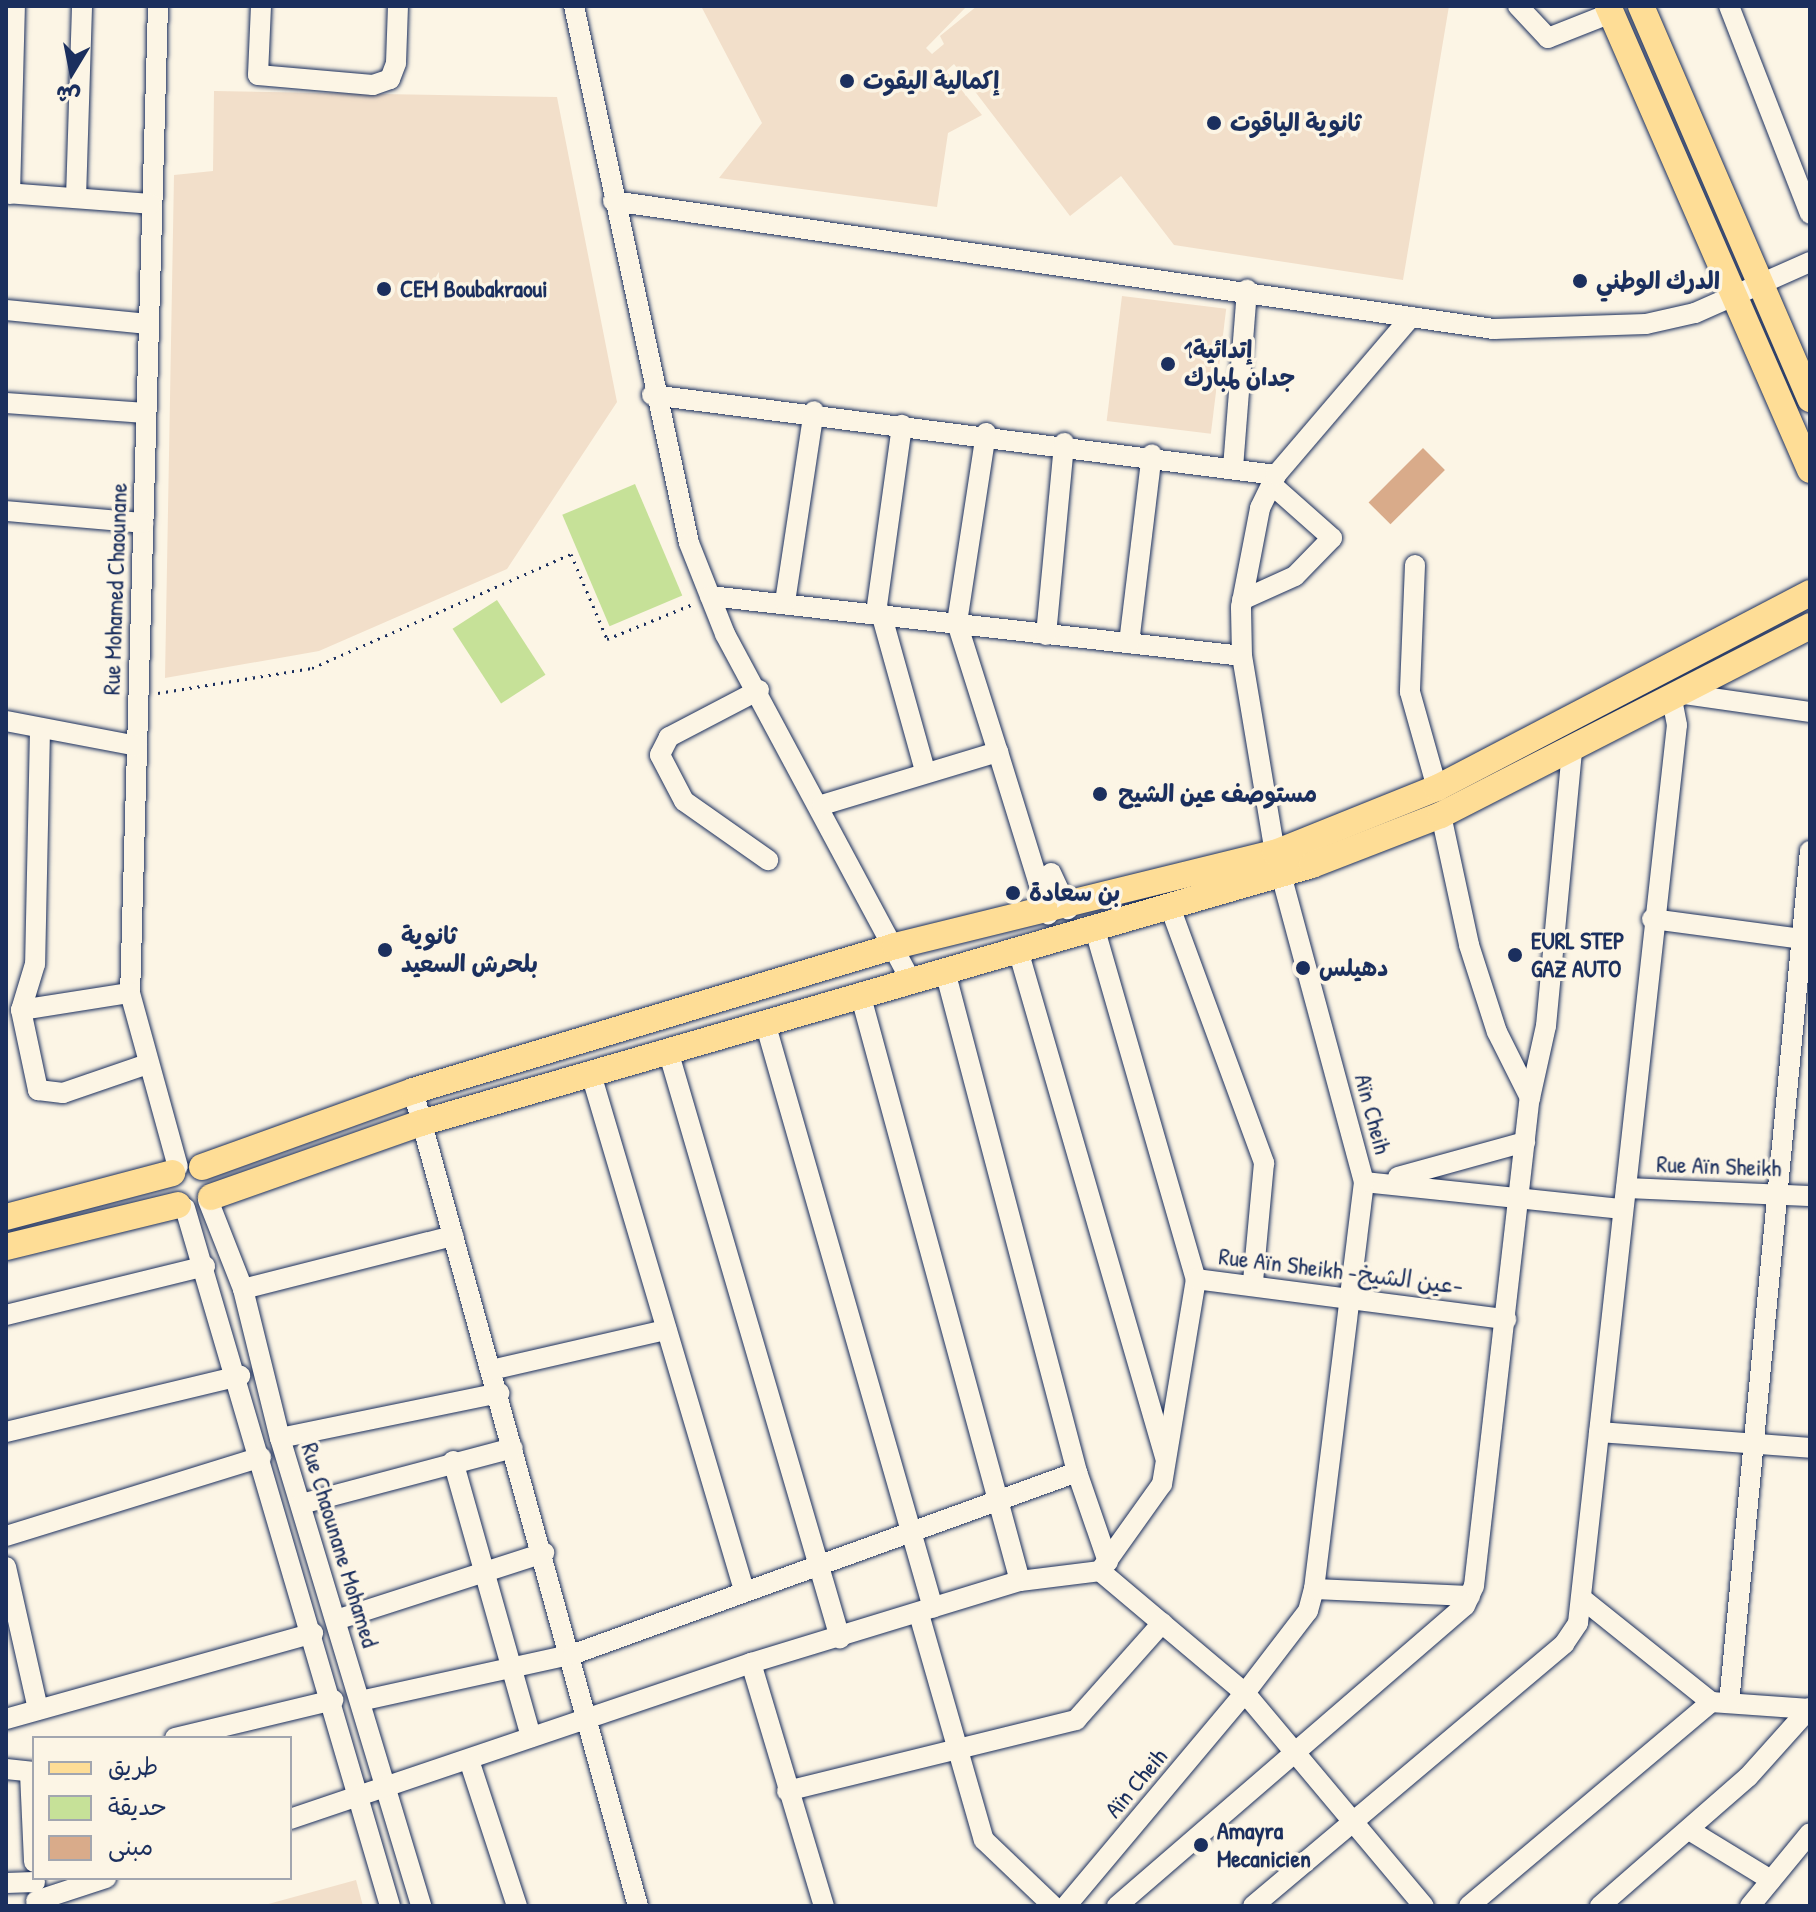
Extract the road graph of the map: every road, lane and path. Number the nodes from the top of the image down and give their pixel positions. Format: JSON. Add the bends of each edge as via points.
{"nodes":[{"id":1,"x":15,"y":6,"type":"edge"},
{"id":2,"x":82,"y":6,"type":"edge"},
{"id":3,"x":158,"y":6,"type":"edge"},
{"id":4,"x":261,"y":6,"type":"edge"},
{"id":5,"x":398,"y":6,"type":"edge"},
{"id":6,"x":574,"y":6,"type":"edge"},
{"id":7,"x":1518,"y":6,"type":"edge"},
{"id":8,"x":1641,"y":6,"type":"edge"},
{"id":9,"x":1729,"y":6,"type":"edge"},
{"id":10,"x":1609,"y":9,"type":"edge"},
{"id":11,"x":8,"y":193,"type":"edge"},
{"id":12,"x":76,"y":198,"type":"junction"},
{"id":13,"x":613,"y":201,"type":"junction"},
{"id":14,"x":151,"y":204,"type":"junction"},
{"id":15,"x":1810,"y":214,"type":"edge"},
{"id":16,"x":1810,"y":262,"type":"edge"},
{"id":17,"x":1247,"y":290,"type":"junction"},
{"id":18,"x":1750,"y":290,"type":"junction"},
{"id":19,"x":6,"y":310,"type":"edge"},
{"id":20,"x":1411,"y":317,"type":"junction"},
{"id":21,"x":148,"y":324,"type":"junction"},
{"id":22,"x":652,"y":395,"type":"junction"},
{"id":23,"x":1810,"y":399,"type":"edge"},
{"id":24,"x":6,"y":403,"type":"edge"},
{"id":25,"x":814,"y":411,"type":"junction"},
{"id":26,"x":146,"y":413,"type":"junction"},
{"id":27,"x":6,"y":417,"type":"edge"},
{"id":28,"x":902,"y":425,"type":"junction"},
{"id":29,"x":986,"y":433,"type":"junction"},
{"id":30,"x":1064,"y":443,"type":"junction"},
{"id":31,"x":1152,"y":454,"type":"junction"},
{"id":32,"x":1233,"y":468,"type":"junction"},
{"id":33,"x":1810,"y":470,"type":"edge"},
{"id":34,"x":1274,"y":480,"type":"junction"},
{"id":35,"x":6,"y":511,"type":"edge"},
{"id":36,"x":143,"y":523,"type":"junction"},
{"id":37,"x":1415,"y":565,"type":"dead end"},
{"id":38,"x":1810,"y":593,"type":"edge"},
{"id":39,"x":710,"y":596,"type":"junction"},
{"id":40,"x":1242,"y":600,"type":"junction"},
{"id":41,"x":785,"y":602,"type":"junction"},
{"id":42,"x":878,"y":613,"type":"junction"},
{"id":43,"x":957,"y":623,"type":"junction"},
{"id":44,"x":1810,"y":626,"type":"edge"},
{"id":45,"x":1046,"y":635,"type":"junction"},
{"id":46,"x":1129,"y":643,"type":"junction"},
{"id":47,"x":1242,"y":656,"type":"junction"},
{"id":48,"x":759,"y":690,"type":"junction"},
{"id":49,"x":139,"y":696,"type":"junction"},
{"id":50,"x":1678,"y":697,"type":"junction"},
{"id":51,"x":1810,"y":712,"type":"edge"},
{"id":52,"x":6,"y":721,"type":"edge"},
{"id":53,"x":40,"y":730,"type":"junction"},
{"id":54,"x":137,"y":746,"type":"junction"},
{"id":55,"x":1572,"y":750,"type":"junction"},
{"id":56,"x":998,"y":752,"type":"junction"},
{"id":57,"x":925,"y":771,"type":"junction"},
{"id":58,"x":1437,"y":788,"type":"junction"},
{"id":59,"x":822,"y":805,"type":"junction"},
{"id":60,"x":1441,"y":815,"type":"junction"},
{"id":61,"x":1810,"y":851,"type":"edge"},
{"id":62,"x":768,"y":860,"type":"dead end"},
{"id":63,"x":1278,"y":864,"type":"junction"},
{"id":64,"x":1051,"y":873,"type":"dead end"},
{"id":65,"x":1170,"y":907,"type":"junction"},
{"id":66,"x":1058,"y":911,"type":"junction"},
{"id":67,"x":1652,"y":919,"type":"junction"},
{"id":68,"x":1095,"y":930,"type":"junction"},
{"id":69,"x":1801,"y":939,"type":"junction"},
{"id":70,"x":895,"y":946,"type":"junction"},
{"id":71,"x":1018,"y":950,"type":"junction"},
{"id":72,"x":945,"y":971,"type":"junction"},
{"id":73,"x":911,"y":981,"type":"junction"},
{"id":74,"x":130,"y":993,"type":"junction"},
{"id":75,"x":861,"y":997,"type":"junction"},
{"id":76,"x":21,"y":1010,"type":"junction"},
{"id":77,"x":766,"y":1026,"type":"junction"},
{"id":78,"x":669,"y":1054,"type":"junction"},
{"id":79,"x":145,"y":1065,"type":"junction"},
{"id":80,"x":591,"y":1074,"type":"junction"},
{"id":81,"x":413,"y":1091,"type":"junction"},
{"id":82,"x":1530,"y":1098,"type":"junction"},
{"id":83,"x":421,"y":1123,"type":"junction"},
{"id":84,"x":1525,"y":1142,"type":"junction"},
{"id":85,"x":184,"y":1169,"type":"junction"},
{"id":86,"x":1388,"y":1179,"type":"junction"},
{"id":87,"x":1364,"y":1182,"type":"junction"},
{"id":88,"x":1777,"y":1193,"type":"junction"},
{"id":89,"x":1810,"y":1196,"type":"edge"},
{"id":90,"x":1518,"y":1199,"type":"junction"},
{"id":91,"x":1625,"y":1199,"type":"junction"},
{"id":92,"x":195,"y":1202,"type":"junction"},
{"id":93,"x":6,"y":1217,"type":"edge"},
{"id":94,"x":453,"y":1236,"type":"junction"},
{"id":95,"x":6,"y":1247,"type":"edge"},
{"id":96,"x":205,"y":1266,"type":"junction"},
{"id":97,"x":1196,"y":1279,"type":"junction"},
{"id":98,"x":1253,"y":1282,"type":"junction"},
{"id":99,"x":243,"y":1289,"type":"junction"},
{"id":100,"x":1347,"y":1297,"type":"junction"},
{"id":101,"x":6,"y":1315,"type":"edge"},
{"id":102,"x":1506,"y":1319,"type":"junction"},
{"id":103,"x":666,"y":1330,"type":"junction"},
{"id":104,"x":491,"y":1370,"type":"junction"},
{"id":105,"x":240,"y":1376,"type":"junction"},
{"id":106,"x":499,"y":1393,"type":"junction"},
{"id":107,"x":6,"y":1432,"type":"edge"},
{"id":108,"x":1599,"y":1432,"type":"junction"},
{"id":109,"x":280,"y":1438,"type":"junction"},
{"id":110,"x":1753,"y":1446,"type":"junction"},
{"id":111,"x":513,"y":1448,"type":"junction"},
{"id":112,"x":1810,"y":1448,"type":"edge"},
{"id":113,"x":261,"y":1457,"type":"junction"},
{"id":114,"x":453,"y":1461,"type":"junction"},
{"id":115,"x":1167,"y":1464,"type":"junction"},
{"id":116,"x":1077,"y":1472,"type":"junction"},
{"id":117,"x":998,"y":1496,"type":"junction"},
{"id":118,"x":301,"y":1504,"type":"junction"},
{"id":119,"x":912,"y":1527,"type":"junction"},
{"id":120,"x":6,"y":1536,"type":"edge"},
{"id":121,"x":544,"y":1553,"type":"junction"},
{"id":122,"x":820,"y":1562,"type":"junction"},
{"id":123,"x":6,"y":1567,"type":"edge"},
{"id":124,"x":1104,"y":1567,"type":"junction"},
{"id":125,"x":484,"y":1569,"type":"junction"},
{"id":126,"x":1020,"y":1581,"type":"junction"},
{"id":127,"x":1314,"y":1589,"type":"junction"},
{"id":128,"x":744,"y":1590,"type":"junction"},
{"id":129,"x":1470,"y":1596,"type":"junction"},
{"id":130,"x":1585,"y":1601,"type":"junction"},
{"id":131,"x":926,"y":1611,"type":"junction"},
{"id":132,"x":336,"y":1620,"type":"junction"},
{"id":133,"x":1162,"y":1623,"type":"junction"},
{"id":134,"x":313,"y":1633,"type":"junction"},
{"id":135,"x":840,"y":1638,"type":"junction"},
{"id":136,"x":574,"y":1654,"type":"junction"},
{"id":137,"x":751,"y":1663,"type":"junction"},
{"id":138,"x":512,"y":1664,"type":"junction"},
{"id":139,"x":1245,"y":1693,"type":"junction"},
{"id":140,"x":333,"y":1700,"type":"junction"},
{"id":141,"x":360,"y":1701,"type":"junction"},
{"id":142,"x":1720,"y":1703,"type":"junction"},
{"id":143,"x":38,"y":1709,"type":"junction"},
{"id":144,"x":1810,"y":1709,"type":"edge"},
{"id":145,"x":6,"y":1719,"type":"edge"},
{"id":146,"x":590,"y":1721,"type":"junction"},
{"id":147,"x":185,"y":1736,"type":"edge"},
{"id":148,"x":531,"y":1737,"type":"junction"},
{"id":149,"x":1294,"y":1749,"type":"junction"},
{"id":150,"x":958,"y":1755,"type":"junction"},
{"id":151,"x":469,"y":1760,"type":"junction"},
{"id":152,"x":6,"y":1769,"type":"edge"},
{"id":153,"x":32,"y":1772,"type":"edge"},
{"id":154,"x":385,"y":1789,"type":"junction"},
{"id":155,"x":787,"y":1791,"type":"junction"},
{"id":156,"x":360,"y":1796,"type":"junction"},
{"id":157,"x":292,"y":1818,"type":"edge"},
{"id":158,"x":1355,"y":1821,"type":"junction"},
{"id":159,"x":1689,"y":1830,"type":"junction"},
{"id":160,"x":1810,"y":1833,"type":"edge"},
{"id":161,"x":88,"y":1880,"type":"edge"},
{"id":162,"x":1771,"y":1880,"type":"junction"},
{"id":163,"x":6,"y":1883,"type":"edge"},
{"id":164,"x":35,"y":1886,"type":"edge"},
{"id":165,"x":1623,"y":1900,"type":"edge"},
{"id":166,"x":390,"y":1906,"type":"edge"},
{"id":167,"x":421,"y":1906,"type":"edge"},
{"id":168,"x":517,"y":1906,"type":"edge"},
{"id":169,"x":638,"y":1906,"type":"edge"},
{"id":170,"x":824,"y":1906,"type":"edge"},
{"id":171,"x":1053,"y":1906,"type":"edge"},
{"id":172,"x":1066,"y":1906,"type":"edge"},
{"id":173,"x":1117,"y":1906,"type":"edge"},
{"id":174,"x":1253,"y":1906,"type":"edge"},
{"id":175,"x":1424,"y":1906,"type":"edge"},
{"id":176,"x":1469,"y":1906,"type":"edge"},
{"id":177,"x":1600,"y":1906,"type":"edge"},
{"id":178,"x":1750,"y":1906,"type":"edge"}],
"edges":[{"from":1,"to":11,"type":"street"},
{"from":2,"to":12,"type":"street"},
{"from":3,"to":14,"type":"street","name":"Rue Mohamed Chaounane"},
{"from":4,"to":5,"type":"street","via":[[258,75],[373,85],[390,79],[396,63]]},
{"from":6,"to":13,"type":"street"},
{"from":7,"to":10,"type":"street","via":[[1548,38]]},
{"from":8,"to":18,"type":"main road"},
{"from":9,"to":15,"type":"street"},
{"from":10,"to":18,"type":"main road"},
{"from":11,"to":12,"type":"street"},
{"from":12,"to":14,"type":"street"},
{"from":13,"to":17,"type":"street"},
{"from":13,"to":22,"type":"street"},
{"from":14,"to":21,"type":"street","name":"Rue Mohamed Chaounane"},
{"from":16,"to":18,"type":"street"},
{"from":17,"to":20,"type":"street"},
{"from":17,"to":32,"type":"street"},
{"from":18,"to":20,"type":"street","via":[[1695,313],[1618,326],[1494,329]]},
{"from":18,"to":23,"type":"main road"},
{"from":18,"to":33,"type":"main road"},
{"from":19,"to":21,"type":"street"},
{"from":20,"to":34,"type":"street"},
{"from":21,"to":26,"type":"street","name":"Rue Mohamed Chaounane"},
{"from":22,"to":25,"type":"street"},
{"from":22,"to":39,"type":"street","via":[[689,543]]},
{"from":24,"to":26,"type":"street"},
{"from":24,"to":27,"type":"street"},
{"from":25,"to":28,"type":"street"},
{"from":25,"to":41,"type":"street"},
{"from":26,"to":36,"type":"street","name":"Rue Mohamed Chaounane"},
{"from":28,"to":29,"type":"street"},
{"from":28,"to":42,"type":"street"},
{"from":29,"to":30,"type":"street"},
{"from":29,"to":43,"type":"street"},
{"from":30,"to":31,"type":"street"},
{"from":30,"to":45,"type":"street"},
{"from":31,"to":32,"type":"street"},
{"from":31,"to":46,"type":"street"},
{"from":32,"to":34,"type":"street"},
{"from":34,"to":40,"type":"street","name":"Aïn Cheih"},
{"from":34,"to":40,"type":"street","via":[[1332,538],[1295,576]]},
{"from":35,"to":36,"type":"street"},
{"from":36,"to":49,"type":"street","name":"Rue Mohamed Chaounane"},
{"from":37,"to":58,"type":"street","via":[[1410,692]]},
{"from":38,"to":58,"type":"main road"},
{"from":39,"to":41,"type":"street"},
{"from":39,"to":48,"type":"street"},
{"from":39,"to":49,"type":"path","via":[[607,639],[571,554],[312,668]]},
{"from":40,"to":47,"type":"street","name":"Aïn Cheih"},
{"from":41,"to":42,"type":"street"},
{"from":42,"to":43,"type":"street"},
{"from":42,"to":57,"type":"street"},
{"from":43,"to":45,"type":"street"},
{"from":43,"to":56,"type":"street"},
{"from":44,"to":50,"type":"main road"},
{"from":45,"to":46,"type":"street"},
{"from":46,"to":47,"type":"street"},
{"from":47,"to":63,"type":"street","name":"Aïn Cheih"},
{"from":48,"to":59,"type":"street"},
{"from":48,"to":62,"type":"street","via":[[669,737],[660,755],[684,801]]},
{"from":49,"to":54,"type":"street","name":"Rue Mohamed Chaounane"},
{"from":50,"to":51,"type":"street"},
{"from":50,"to":55,"type":"main road"},
{"from":50,"to":67,"type":"street"},
{"from":52,"to":53,"type":"street"},
{"from":53,"to":54,"type":"street"},
{"from":53,"to":76,"type":"street","via":[[35,964]]},
{"from":54,"to":74,"type":"street","name":"Rue Mohamed Chaounane"},
{"from":55,"to":60,"type":"main road"},
{"from":55,"to":82,"type":"street","via":[[1546,1026]]},
{"from":56,"to":57,"type":"street"},
{"from":56,"to":66,"type":"street"},
{"from":57,"to":59,"type":"street"},
{"from":58,"to":63,"type":"main road"},
{"from":59,"to":70,"type":"street"},
{"from":60,"to":63,"type":"main road"},
{"from":60,"to":82,"type":"street","via":[[1469,945],[1497,1032]]},
{"from":61,"to":69,"type":"street"},
{"from":63,"to":65,"type":"main road"},
{"from":63,"to":66,"type":"main road"},
{"from":63,"to":87,"type":"street","name":"Aïn Cheih"},
{"from":64,"to":66,"type":"street"},
{"from":65,"to":68,"type":"main road"},
{"from":65,"to":98,"type":"street","via":[[1264,1163]]},
{"from":66,"to":70,"type":"main road"},
{"from":67,"to":69,"type":"street"},
{"from":67,"to":91,"type":"street"},
{"from":68,"to":71,"type":"main road"},
{"from":68,"to":97,"type":"street"},
{"from":69,"to":88,"type":"street"},
{"from":70,"to":73,"type":"street"},
{"from":70,"to":81,"type":"main road"},
{"from":71,"to":72,"type":"main road"},
{"from":71,"to":115,"type":"street"},
{"from":72,"to":73,"type":"main road"},
{"from":72,"to":116,"type":"street"},
{"from":73,"to":75,"type":"main road"},
{"from":74,"to":76,"type":"street"},
{"from":74,"to":79,"type":"street","name":"Rue Mohamed Chaounane"},
{"from":75,"to":77,"type":"main road"},
{"from":75,"to":117,"type":"street"},
{"from":76,"to":79,"type":"street","via":[[38,1090],[47,1094]]},
{"from":77,"to":78,"type":"main road"},
{"from":77,"to":119,"type":"street"},
{"from":78,"to":80,"type":"main road"},
{"from":78,"to":122,"type":"street"},
{"from":79,"to":85,"type":"street","name":"Rue Mohamed Chaounane"},
{"from":80,"to":83,"type":"main road"},
{"from":80,"to":103,"type":"street"},
{"from":81,"to":83,"type":"street"},
{"from":81,"to":85,"type":"main road"},
{"from":82,"to":84,"type":"street"},
{"from":83,"to":92,"type":"main road"},
{"from":83,"to":94,"type":"street"},
{"from":84,"to":86,"type":"street"},
{"from":84,"to":90,"type":"street"},
{"from":85,"to":92,"type":"main road","via":[[168,1190]]},
{"from":85,"to":92,"type":"main road","via":[[211,1177]]},
{"from":85,"to":93,"type":"main road"},
{"from":86,"to":87,"type":"street","name":"Aïn Cheih"},
{"from":86,"to":90,"type":"street","name":"Aïn Cheih"},
{"from":87,"to":100,"type":"street","name":"Aïn Cheih"},
{"from":88,"to":89,"type":"street","name":"Rue Aïn Sheikh"},
{"from":88,"to":91,"type":"street","name":"Rue Aïn Sheikh"},
{"from":88,"to":110,"type":"street"},
{"from":90,"to":91,"type":"street","name":"Aïn Cheih"},
{"from":90,"to":102,"type":"street"},
{"from":91,"to":108,"type":"street"},
{"from":92,"to":95,"type":"main road"},
{"from":92,"to":96,"type":"street","name":"Rue Chaounane Mohamed"},
{"from":92,"to":99,"type":"street","name":"Rue Chaounane Mohamed"},
{"from":94,"to":99,"type":"street"},
{"from":94,"to":104,"type":"street"},
{"from":96,"to":101,"type":"street"},
{"from":96,"to":105,"type":"street","name":"Rue Chaounane Mohamed"},
{"from":97,"to":98,"type":"street","name":"Rue Aïn Sheikh -عين الشيخ-"},
{"from":97,"to":115,"type":"street","name":"Rue Aïn Sheikh -عين الشيخ-"},
{"from":98,"to":100,"type":"street","name":"Rue Aïn Sheikh -عين الشيخ-"},
{"from":99,"to":109,"type":"street","name":"Rue Chaounane Mohamed"},
{"from":100,"to":102,"type":"street","name":"Rue Aïn Sheikh -عين الشيخ-"},
{"from":100,"to":127,"type":"street","name":"Aïn Cheih"},
{"from":102,"to":129,"type":"street"},
{"from":103,"to":104,"type":"street"},
{"from":103,"to":128,"type":"street"},
{"from":104,"to":106,"type":"street"},
{"from":105,"to":107,"type":"street"},
{"from":105,"to":113,"type":"street","name":"Rue Chaounane Mohamed"},
{"from":106,"to":109,"type":"street"},
{"from":106,"to":111,"type":"street"},
{"from":108,"to":110,"type":"street"},
{"from":108,"to":130,"type":"street"},
{"from":109,"to":118,"type":"street","name":"Rue Chaounane Mohamed"},
{"from":110,"to":112,"type":"street"},
{"from":110,"to":142,"type":"street"},
{"from":111,"to":114,"type":"street"},
{"from":111,"to":121,"type":"street"},
{"from":113,"to":120,"type":"street"},
{"from":113,"to":134,"type":"street","name":"Rue Chaounane Mohamed"},
{"from":114,"to":118,"type":"street"},
{"from":114,"to":125,"type":"street"},
{"from":115,"to":124,"type":"street","name":"Rue Aïn Sheikh -عين الشيخ-","via":[[1144,1518]]},
{"from":116,"to":117,"type":"street"},
{"from":116,"to":124,"type":"street"},
{"from":117,"to":119,"type":"street"},
{"from":117,"to":126,"type":"street"},
{"from":118,"to":132,"type":"street","name":"Rue Chaounane Mohamed"},
{"from":119,"to":122,"type":"street"},
{"from":119,"to":131,"type":"street"},
{"from":121,"to":125,"type":"street"},
{"from":121,"to":136,"type":"street"},
{"from":122,"to":128,"type":"street"},
{"from":122,"to":135,"type":"street"},
{"from":123,"to":143,"type":"street"},
{"from":124,"to":126,"type":"street"},
{"from":124,"to":133,"type":"street"},
{"from":125,"to":132,"type":"street"},
{"from":125,"to":138,"type":"street"},
{"from":126,"to":131,"type":"street"},
{"from":127,"to":129,"type":"street"},
{"from":127,"to":139,"type":"street","name":"Aïn Cheih","via":[[1308,1611]]},
{"from":128,"to":136,"type":"street"},
{"from":129,"to":149,"type":"street"},
{"from":130,"to":142,"type":"street"},
{"from":130,"to":158,"type":"street","via":[[1564,1644]]},
{"from":131,"to":135,"type":"street"},
{"from":131,"to":150,"type":"street"},
{"from":132,"to":141,"type":"street","name":"Rue Chaounane Mohamed"},
{"from":133,"to":139,"type":"street"},
{"from":133,"to":150,"type":"street","via":[[1076,1720]]},
{"from":134,"to":140,"type":"street","name":"Rue Chaounane Mohamed"},
{"from":134,"to":143,"type":"street"},
{"from":135,"to":137,"type":"street"},
{"from":136,"to":138,"type":"street"},
{"from":136,"to":146,"type":"street"},
{"from":137,"to":146,"type":"street"},
{"from":137,"to":155,"type":"street"},
{"from":138,"to":141,"type":"street"},
{"from":138,"to":148,"type":"street"},
{"from":139,"to":149,"type":"street"},
{"from":139,"to":172,"type":"street","name":"Aïn Cheih"},
{"from":140,"to":147,"type":"street"},
{"from":140,"to":156,"type":"street","name":"Rue Chaounane Mohamed"},
{"from":141,"to":154,"type":"street","name":"Rue Chaounane Mohamed"},
{"from":142,"to":144,"type":"street"},
{"from":142,"to":176,"type":"street"},
{"from":143,"to":145,"type":"street"},
{"from":144,"to":159,"type":"street"},
{"from":146,"to":148,"type":"street"},
{"from":146,"to":169,"type":"street"},
{"from":148,"to":151,"type":"street"},
{"from":149,"to":158,"type":"street"},
{"from":149,"to":173,"type":"street"},
{"from":150,"to":155,"type":"street"},
{"from":150,"to":171,"type":"street","via":[[990,1850]]},
{"from":151,"to":154,"type":"street"},
{"from":151,"to":168,"type":"street"},
{"from":152,"to":153,"type":"street"},
{"from":154,"to":156,"type":"street"},
{"from":154,"to":167,"type":"street","name":"Rue Chaounane Mohamed"},
{"from":155,"to":170,"type":"street"},
{"from":156,"to":157,"type":"street"},
{"from":156,"to":166,"type":"street","name":"Rue Chaounane Mohamed"},
{"from":158,"to":174,"type":"street"},
{"from":158,"to":175,"type":"street"},
{"from":159,"to":162,"type":"street"},
{"from":159,"to":165,"type":"street"},
{"from":160,"to":162,"type":"street"},
{"from":161,"to":164,"type":"street"},
{"from":162,"to":178,"type":"street"},
{"from":163,"to":164,"type":"street"},
{"from":165,"to":177,"type":"street"}]}
